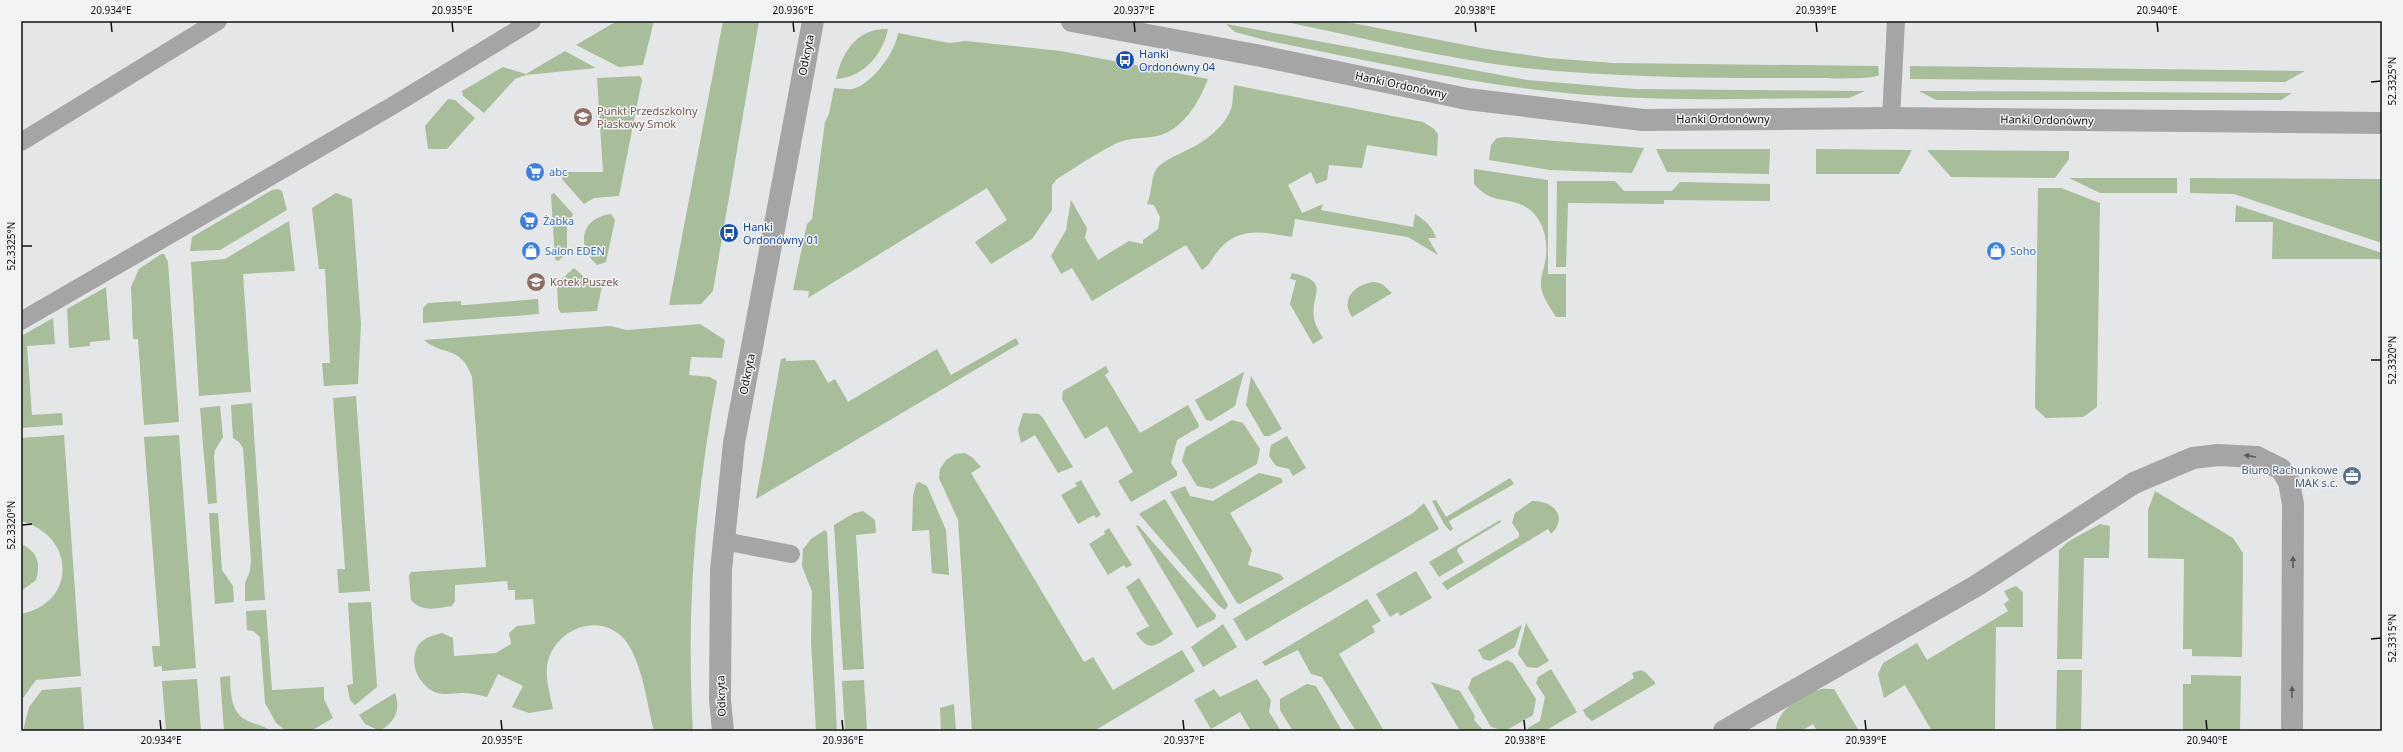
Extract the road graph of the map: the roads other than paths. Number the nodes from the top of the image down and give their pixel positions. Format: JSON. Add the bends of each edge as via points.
{"nodes":[{"id":1,"x":218,"y":21,"type":"edge"},
{"id":2,"x":532,"y":21,"type":"edge"},
{"id":3,"x":813,"y":21,"type":"edge"},
{"id":4,"x":1072,"y":21,"type":"edge"},
{"id":5,"x":1896,"y":21,"type":"edge"},
{"id":6,"x":1891,"y":118,"type":"junction"},
{"id":7,"x":2382,"y":123,"type":"edge"},
{"id":8,"x":21,"y":142,"type":"edge"},
{"id":9,"x":21,"y":321,"type":"edge"},
{"id":10,"x":724,"y":541,"type":"junction"},
{"id":11,"x":790,"y":554,"type":"dead end"},
{"id":12,"x":723,"y":731,"type":"edge"},
{"id":13,"x":1724,"y":731,"type":"edge"},
{"id":14,"x":2292,"y":731,"type":"edge"}],
"edges":[{"from":1,"to":8,"type":"lane"},
{"from":2,"to":9,"type":"lane","via":[[392,106]]},
{"from":3,"to":10,"type":"street","name":"Odkryta","via":[[734,443]]},
{"from":4,"to":6,"type":"street","name":"Hanki Ordonówny","via":[[1261,56],[1467,99],[1643,120]]},
{"from":5,"to":6,"type":"lane"},
{"from":6,"to":7,"type":"street","name":"Hanki Ordonówny"},
{"from":10,"to":11,"type":"lane"},
{"from":10,"to":12,"type":"street","name":"Odkryta","via":[[721,570],[720,700]]},
{"from":14,"to":13,"type":"street","one_way":true,"via":[[2293,504],[2289,482],[2281,469],[2257,457],[2242,454],[2193,458],[2134,483],[1976,586]]}]}
